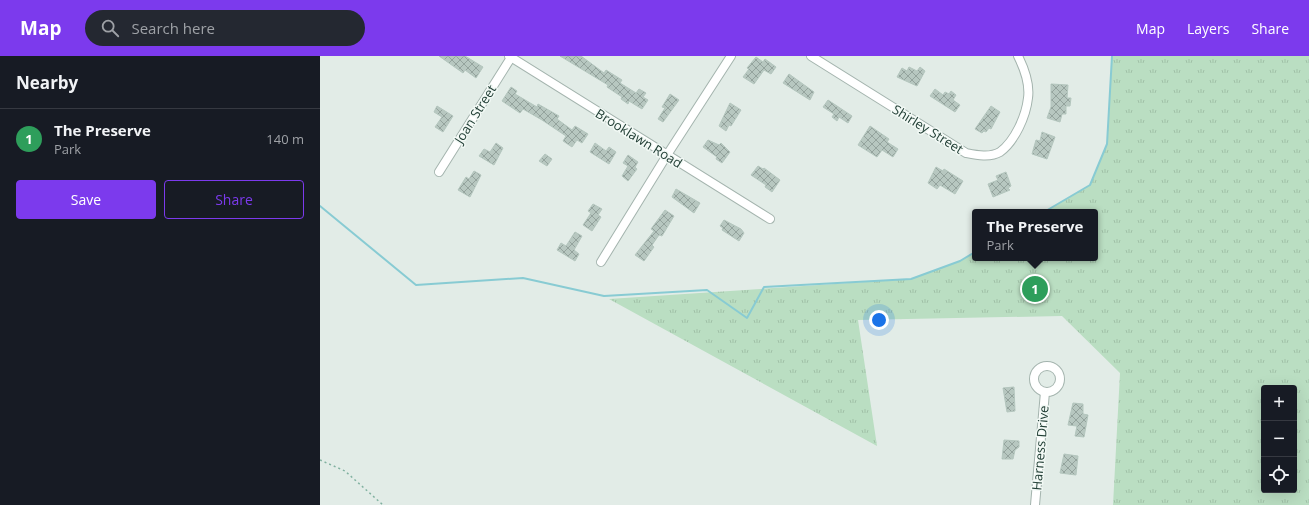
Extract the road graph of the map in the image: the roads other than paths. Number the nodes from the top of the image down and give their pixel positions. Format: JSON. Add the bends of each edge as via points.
{"nodes":[{"id":1,"x":510,"y":56,"type":"edge"},
{"id":2,"x":731,"y":56,"type":"edge"},
{"id":3,"x":811,"y":56,"type":"edge"},
{"id":4,"x":1018,"y":56,"type":"edge"},
{"id":5,"x":667,"y":155,"type":"junction"},
{"id":6,"x":439,"y":172,"type":"dead end"},
{"id":7,"x":770,"y":219,"type":"dead end"},
{"id":8,"x":602,"y":262,"type":"dead end"},
{"id":9,"x":1045,"y":392,"type":"dead end"},
{"id":10,"x":1035,"y":505,"type":"edge"}],
"edges":[{"from":1,"to":5,"type":"street","name":"Brooklawn Road"},
{"from":1,"to":6,"type":"street","name":"Joan Street"},
{"from":2,"to":5,"type":"street"},
{"from":3,"to":4,"type":"street","name":"Shirley Street","via":[[966,153],[981,156],[999,152],[1013,137],[1023,120],[1029,97],[1025,72]]},
{"from":5,"to":7,"type":"street","name":"Brooklawn Road"},
{"from":5,"to":8,"type":"street"},
{"from":9,"to":10,"type":"street","name":"Harness Drive"}]}
